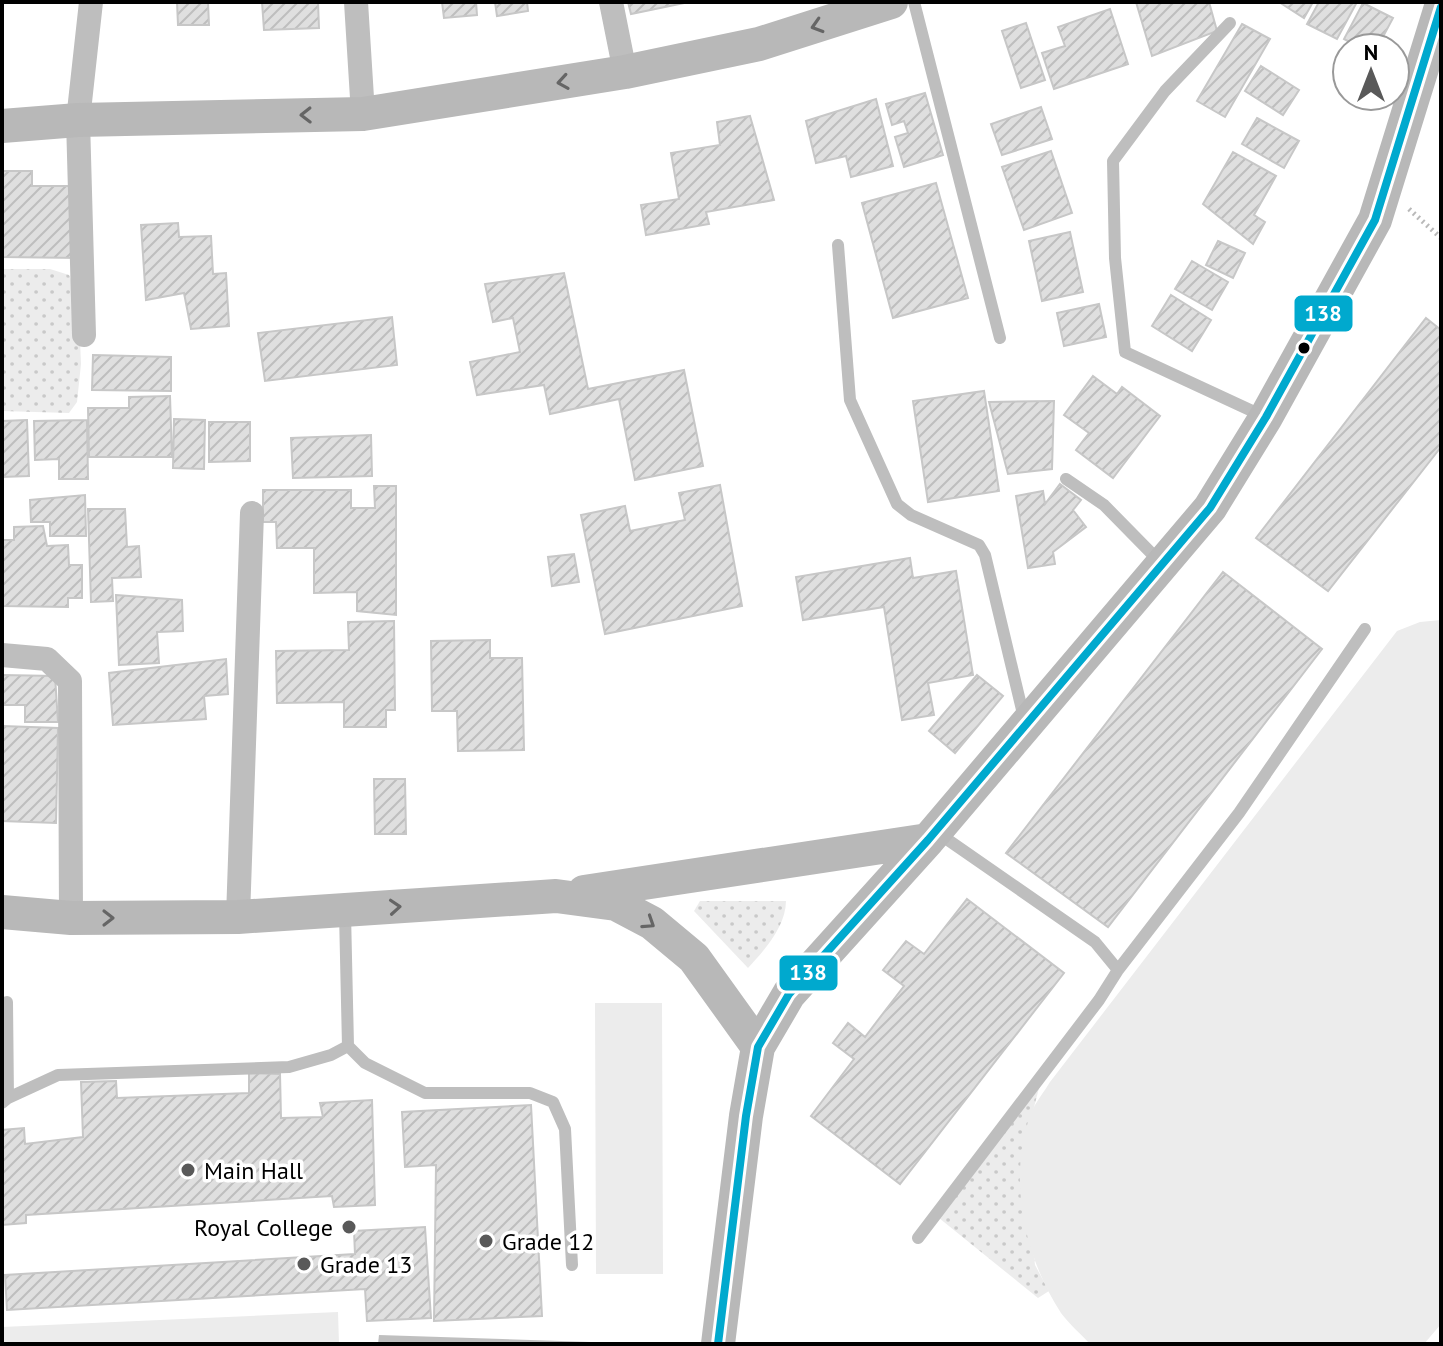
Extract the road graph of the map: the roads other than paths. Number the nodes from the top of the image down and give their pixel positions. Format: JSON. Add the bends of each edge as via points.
{"nodes":[{"id":1,"x":91,"y":2,"type":"edge"},
{"id":2,"x":356,"y":2,"type":"edge"},
{"id":3,"x":611,"y":2,"type":"edge"},
{"id":4,"x":914,"y":2,"type":"edge"},
{"id":5,"x":871,"y":5,"type":"edge"},
{"id":6,"x":1441,"y":7,"type":"edge"},
{"id":7,"x":1230,"y":23,"type":"dead end"},
{"id":8,"x":625,"y":72,"type":"junction"},
{"id":9,"x":363,"y":114,"type":"junction"},
{"id":10,"x":78,"y":120,"type":"junction"},
{"id":11,"x":2,"y":126,"type":"edge"},
{"id":12,"x":838,"y":245,"type":"dead end"},
{"id":13,"x":84,"y":335,"type":"dead end"},
{"id":14,"x":1000,"y":338,"type":"dead end"},
{"id":15,"x":1266,"y":417,"type":"junction"},
{"id":16,"x":1066,"y":479,"type":"dead end"},
{"id":17,"x":252,"y":513,"type":"dead end"},
{"id":18,"x":1162,"y":564,"type":"junction"},
{"id":19,"x":1365,"y":629,"type":"dead end"},
{"id":20,"x":2,"y":655,"type":"edge"},
{"id":21,"x":1025,"y":725,"type":"junction"},
{"id":22,"x":932,"y":836,"type":"junction"},
{"id":23,"x":556,"y":896,"type":"junction"},
{"id":24,"x":345,"y":910,"type":"junction"},
{"id":25,"x":2,"y":912,"type":"edge"},
{"id":26,"x":238,"y":917,"type":"junction"},
{"id":27,"x":71,"y":918,"type":"junction"},
{"id":28,"x":1118,"y":970,"type":"junction"},
{"id":29,"x":7,"y":1002,"type":"dead end"},
{"id":30,"x":348,"y":1046,"type":"junction"},
{"id":31,"x":758,"y":1047,"type":"junction"},
{"id":32,"x":5,"y":1100,"type":"edge"},
{"id":33,"x":918,"y":1238,"type":"dead end"},
{"id":34,"x":572,"y":1265,"type":"dead end"},
{"id":35,"x":718,"y":1344,"type":"edge"}],
"edges":[{"from":1,"to":10,"type":"street"},
{"from":2,"to":9,"type":"street"},
{"from":3,"to":8,"type":"street"},
{"from":4,"to":14,"type":"lane"},
{"from":5,"to":8,"type":"main road","one_way":true,"via":[[759,44]]},
{"from":6,"to":15,"type":"main road","via":[[1427,69],[1375,220]]},
{"from":7,"to":15,"type":"lane","via":[[1165,91],[1113,161],[1115,258],[1125,352]]},
{"from":8,"to":9,"type":"main road","one_way":true},
{"from":9,"to":10,"type":"main road","one_way":true},
{"from":10,"to":11,"type":"main road"},
{"from":10,"to":13,"type":"street"},
{"from":12,"to":21,"type":"lane","via":[[850,400],[897,504],[979,545],[985,555]]},
{"from":15,"to":18,"type":"main road","via":[[1210,508]]},
{"from":16,"to":18,"type":"lane","via":[[1104,505]]},
{"from":17,"to":26,"type":"street"},
{"from":18,"to":21,"type":"main road"},
{"from":19,"to":28,"type":"lane","via":[[1239,813]]},
{"from":20,"to":27,"type":"street","via":[[47,659],[70,681]]},
{"from":21,"to":22,"type":"main road"},
{"from":22,"to":23,"type":"main road"},
{"from":22,"to":28,"type":"lane","via":[[1095,942]]},
{"from":22,"to":31,"type":"main road","via":[[789,994]]},
{"from":24,"to":23,"type":"main road","one_way":true},
{"from":23,"to":31,"type":"main road","one_way":true,"via":[[616,904],[652,923],[694,958]]},
{"from":24,"to":26,"type":"main road"},
{"from":24,"to":30,"type":"lane"},
{"from":25,"to":27,"type":"main road"},
{"from":27,"to":26,"type":"main road","one_way":true},
{"from":28,"to":33,"type":"lane"},
{"from":29,"to":32,"type":"lane"},
{"from":30,"to":32,"type":"lane","via":[[289,1067],[58,1075]]},
{"from":30,"to":34,"type":"lane","via":[[365,1063],[425,1093],[530,1093],[553,1102],[565,1129]]},
{"from":31,"to":35,"type":"main road"}]}
